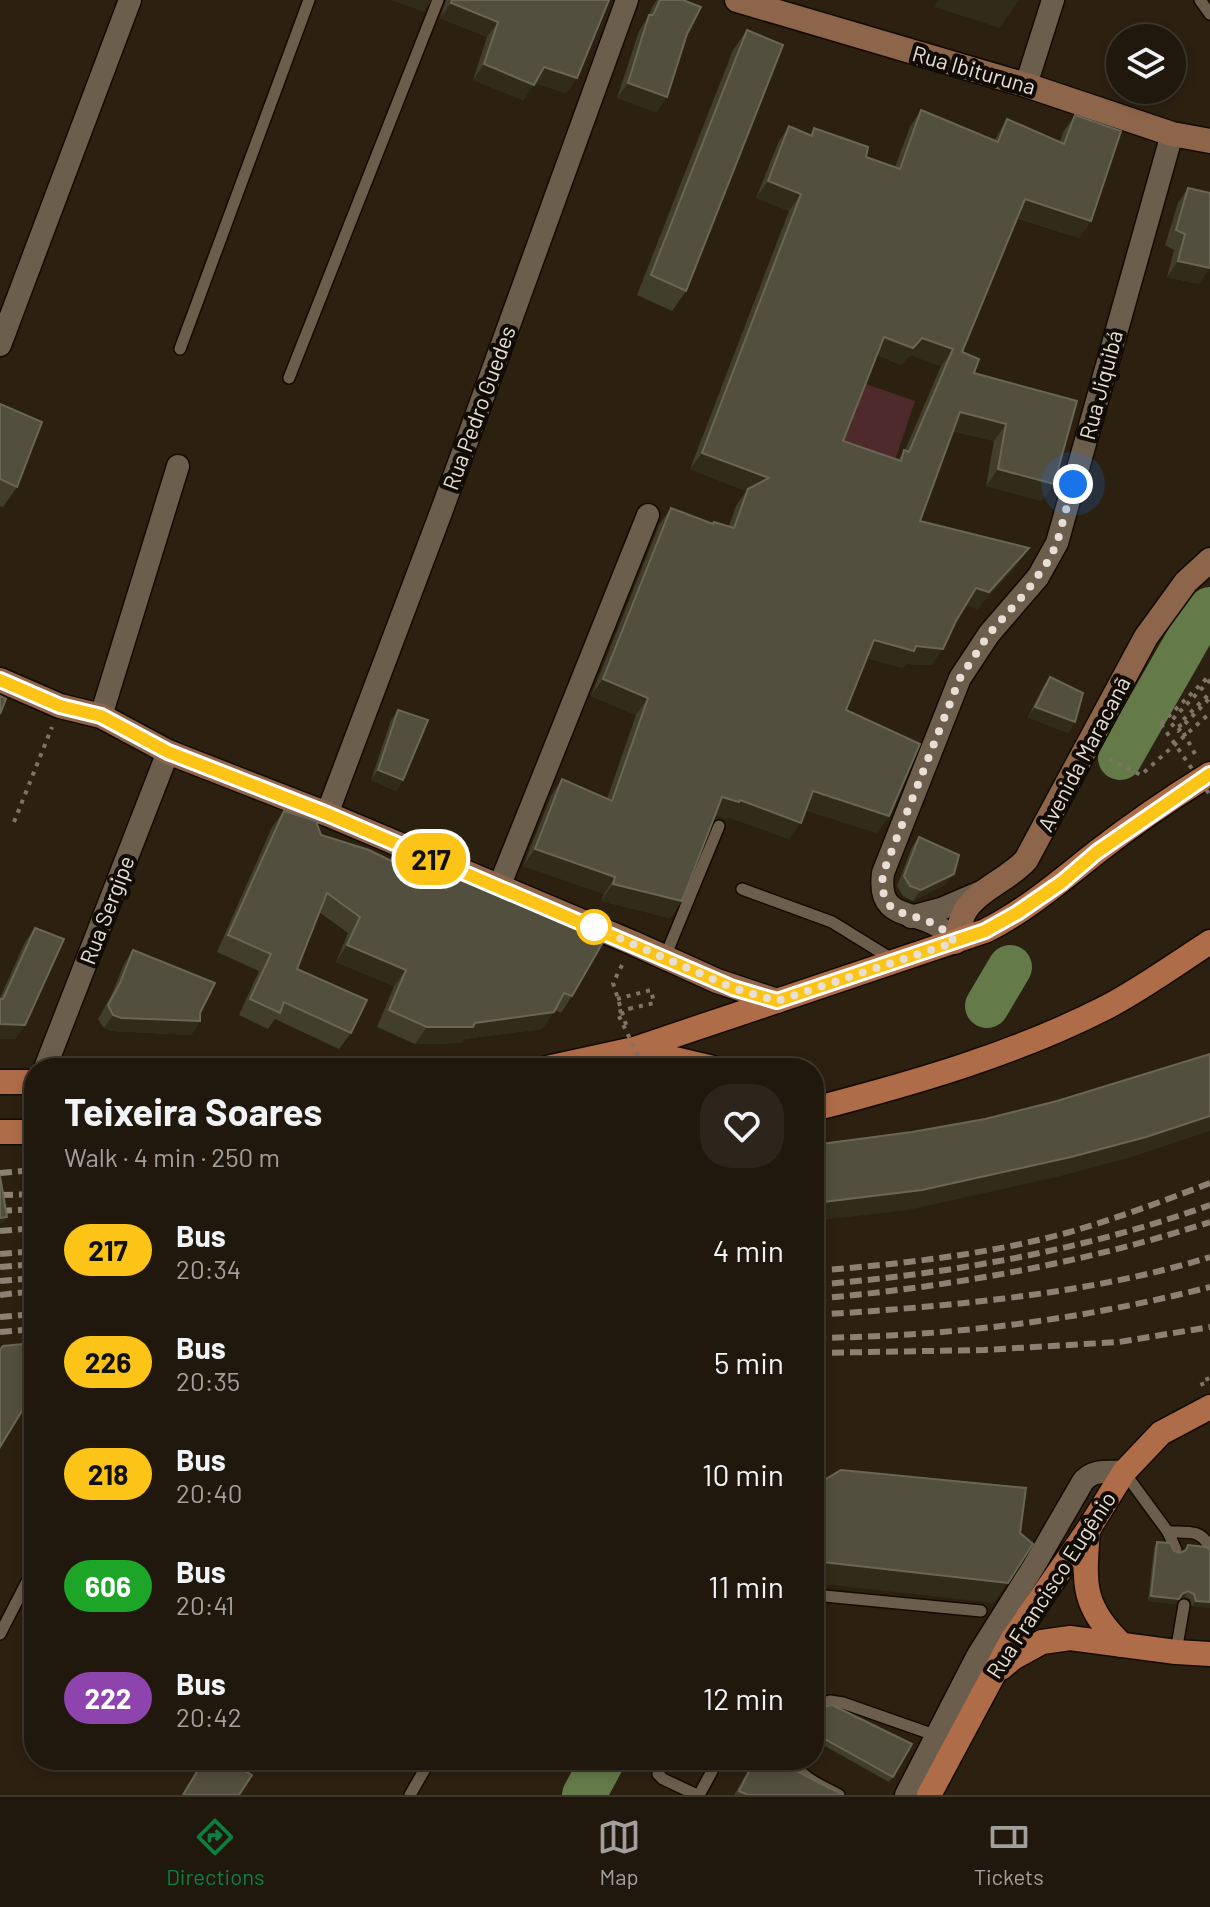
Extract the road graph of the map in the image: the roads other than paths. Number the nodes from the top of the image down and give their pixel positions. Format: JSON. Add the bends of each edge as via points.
{"nodes":[{"id":1,"x":130,"y":0,"type":"edge"},
{"id":2,"x":309,"y":0,"type":"edge"},
{"id":3,"x":438,"y":0,"type":"edge"},
{"id":4,"x":627,"y":0,"type":"edge"},
{"id":5,"x":737,"y":0,"type":"edge"},
{"id":6,"x":1053,"y":0,"type":"edge"},
{"id":7,"x":1200,"y":0,"type":"edge"},
{"id":8,"x":1210,"y":14,"type":"edge"},
{"id":9,"x":1026,"y":85,"type":"junction"},
{"id":10,"x":1172,"y":134,"type":"junction"},
{"id":11,"x":1210,"y":141,"type":"edge"},
{"id":12,"x":0,"y":345,"type":"edge"},
{"id":13,"x":180,"y":349,"type":"dead end"},
{"id":14,"x":289,"y":378,"type":"dead end"},
{"id":15,"x":178,"y":466,"type":"dead end"},
{"id":16,"x":648,"y":515,"type":"dead end"},
{"id":17,"x":1210,"y":560,"type":"edge"},
{"id":18,"x":0,"y":680,"type":"edge"},
{"id":19,"x":101,"y":716,"type":"junction"},
{"id":20,"x":168,"y":752,"type":"junction"},
{"id":21,"x":1209,"y":782,"type":"edge"},
{"id":22,"x":327,"y":814,"type":"junction"},
{"id":23,"x":719,"y":826,"type":"edge"},
{"id":24,"x":995,"y":885,"type":"junction"},
{"id":25,"x":499,"y":887,"type":"junction"},
{"id":26,"x":742,"y":889,"type":"dead end"},
{"id":27,"x":910,"y":917,"type":"junction"},
{"id":28,"x":955,"y":942,"type":"junction"},
{"id":29,"x":1210,"y":942,"type":"edge"},
{"id":30,"x":664,"y":957,"type":"junction"},
{"id":31,"x":895,"y":961,"type":"junction"},
{"id":32,"x":777,"y":1001,"type":"junction"},
{"id":33,"x":49,"y":1058,"type":"edge"},
{"id":34,"x":641,"y":1058,"type":"edge"},
{"id":35,"x":0,"y":1082,"type":"edge"},
{"id":36,"x":24,"y":1082,"type":"edge"},
{"id":37,"x":824,"y":1096,"type":"edge"},
{"id":38,"x":849,"y":1100,"type":"junction"},
{"id":39,"x":824,"y":1106,"type":"edge"},
{"id":40,"x":0,"y":1132,"type":"edge"},
{"id":41,"x":24,"y":1132,"type":"edge"},
{"id":42,"x":1210,"y":1407,"type":"edge"},
{"id":43,"x":1124,"y":1472,"type":"junction"},
{"id":44,"x":1088,"y":1530,"type":"junction"},
{"id":45,"x":1168,"y":1532,"type":"junction"},
{"id":46,"x":1210,"y":1549,"type":"edge"},
{"id":47,"x":1176,"y":1550,"type":"edge"},
{"id":48,"x":24,"y":1587,"type":"edge"},
{"id":49,"x":824,"y":1596,"type":"edge"},
{"id":50,"x":1184,"y":1605,"type":"dead end"},
{"id":51,"x":981,"y":1611,"type":"dead end"},
{"id":52,"x":0,"y":1634,"type":"edge"},
{"id":53,"x":1122,"y":1645,"type":"junction"},
{"id":54,"x":1176,"y":1652,"type":"junction"},
{"id":55,"x":1210,"y":1654,"type":"edge"},
{"id":56,"x":990,"y":1677,"type":"junction"},
{"id":57,"x":824,"y":1702,"type":"edge"},
{"id":58,"x":946,"y":1740,"type":"junction"},
{"id":59,"x":424,"y":1770,"type":"edge"},
{"id":60,"x":659,"y":1770,"type":"edge"},
{"id":61,"x":712,"y":1770,"type":"edge"},
{"id":62,"x":798,"y":1770,"type":"edge"},
{"id":63,"x":410,"y":1795,"type":"edge"},
{"id":64,"x":698,"y":1795,"type":"edge"},
{"id":65,"x":839,"y":1795,"type":"edge"},
{"id":66,"x":906,"y":1795,"type":"edge"},
{"id":67,"x":929,"y":1795,"type":"edge"}],
"edges":[{"from":1,"to":12,"type":"street"},
{"from":2,"to":13,"type":"lane"},
{"from":3,"to":14,"type":"lane"},
{"from":4,"to":22,"type":"street","name":"Rua Pedro Guedes"},
{"from":5,"to":9,"type":"street","name":"Rua Ibituruna"},
{"from":6,"to":9,"type":"street"},
{"from":7,"to":8,"type":"lane"},
{"from":9,"to":10,"type":"street","name":"Rua Ibituruna"},
{"from":10,"to":11,"type":"street","name":"Rua Ibituruna"},
{"from":10,"to":27,"type":"street","name":"Rua Jiquibá","via":[[1057,543],[1038,577],[960,678],[883,873],[886,899]]},
{"from":15,"to":19,"type":"street"},
{"from":16,"to":25,"type":"street"},
{"from":17,"to":24,"type":"street","name":"Avenida Maracanã","via":[[1170,601],[1146,637],[1026,860]]},
{"from":18,"to":19,"type":"street","via":[[60,706]]},
{"from":19,"to":20,"type":"street"},
{"from":20,"to":22,"type":"street"},
{"from":20,"to":33,"type":"street","name":"Rua Sergipe"},
{"from":21,"to":28,"type":"main road","via":[[1097,852],[1017,913]]},
{"from":22,"to":25,"type":"street"},
{"from":23,"to":30,"type":"lane"},
{"from":24,"to":27,"type":"street"},
{"from":24,"to":28,"type":"street","name":"Avenida Maracanã","via":[[966,909]]},
{"from":25,"to":30,"type":"street"},
{"from":26,"to":31,"type":"lane","via":[[832,922]]},
{"from":27,"to":28,"type":"street","name":"Rua Jiquibá","via":[[935,924]]},
{"from":28,"to":31,"type":"main road"},
{"from":29,"to":38,"type":"main road","via":[[1111,1004],[1043,1037]]},
{"from":30,"to":32,"type":"street"},
{"from":31,"to":32,"type":"main road"},
{"from":32,"to":34,"type":"main road"},
{"from":35,"to":36,"type":"main road"},
{"from":37,"to":38,"type":"main road"},
{"from":38,"to":39,"type":"main road"},
{"from":40,"to":41,"type":"main road"},
{"from":42,"to":43,"type":"main road","name":"Rua Francisco Eugênio","via":[[1161,1433]]},
{"from":43,"to":44,"type":"main road","name":"Rua Francisco Eugênio"},
{"from":43,"to":45,"type":"lane"},
{"from":43,"to":58,"type":"street","via":[[1087,1475],[978,1655]]},
{"from":44,"to":53,"type":"main road","via":[[1086,1584],[1092,1608]]},
{"from":44,"to":56,"type":"main road","name":"Rua Francisco Eugênio"},
{"from":45,"to":46,"type":"lane","via":[[1195,1532]]},
{"from":45,"to":47,"type":"lane"},
{"from":48,"to":52,"type":"lane"},
{"from":49,"to":51,"type":"lane"},
{"from":50,"to":54,"type":"lane"},
{"from":53,"to":54,"type":"main road"},
{"from":53,"to":56,"type":"main road","via":[[1070,1638],[1042,1642]]},
{"from":54,"to":55,"type":"main road"},
{"from":56,"to":58,"type":"main road","name":"Rua Francisco Eugênio"},
{"from":57,"to":58,"type":"lane","via":[[843,1703]]},
{"from":58,"to":66,"type":"street"},
{"from":58,"to":67,"type":"main road","name":"Rua Francisco Eugênio"},
{"from":59,"to":63,"type":"lane"},
{"from":60,"to":64,"type":"lane","via":[[663,1779]]},
{"from":61,"to":64,"type":"lane"},
{"from":62,"to":65,"type":"lane"}]}
